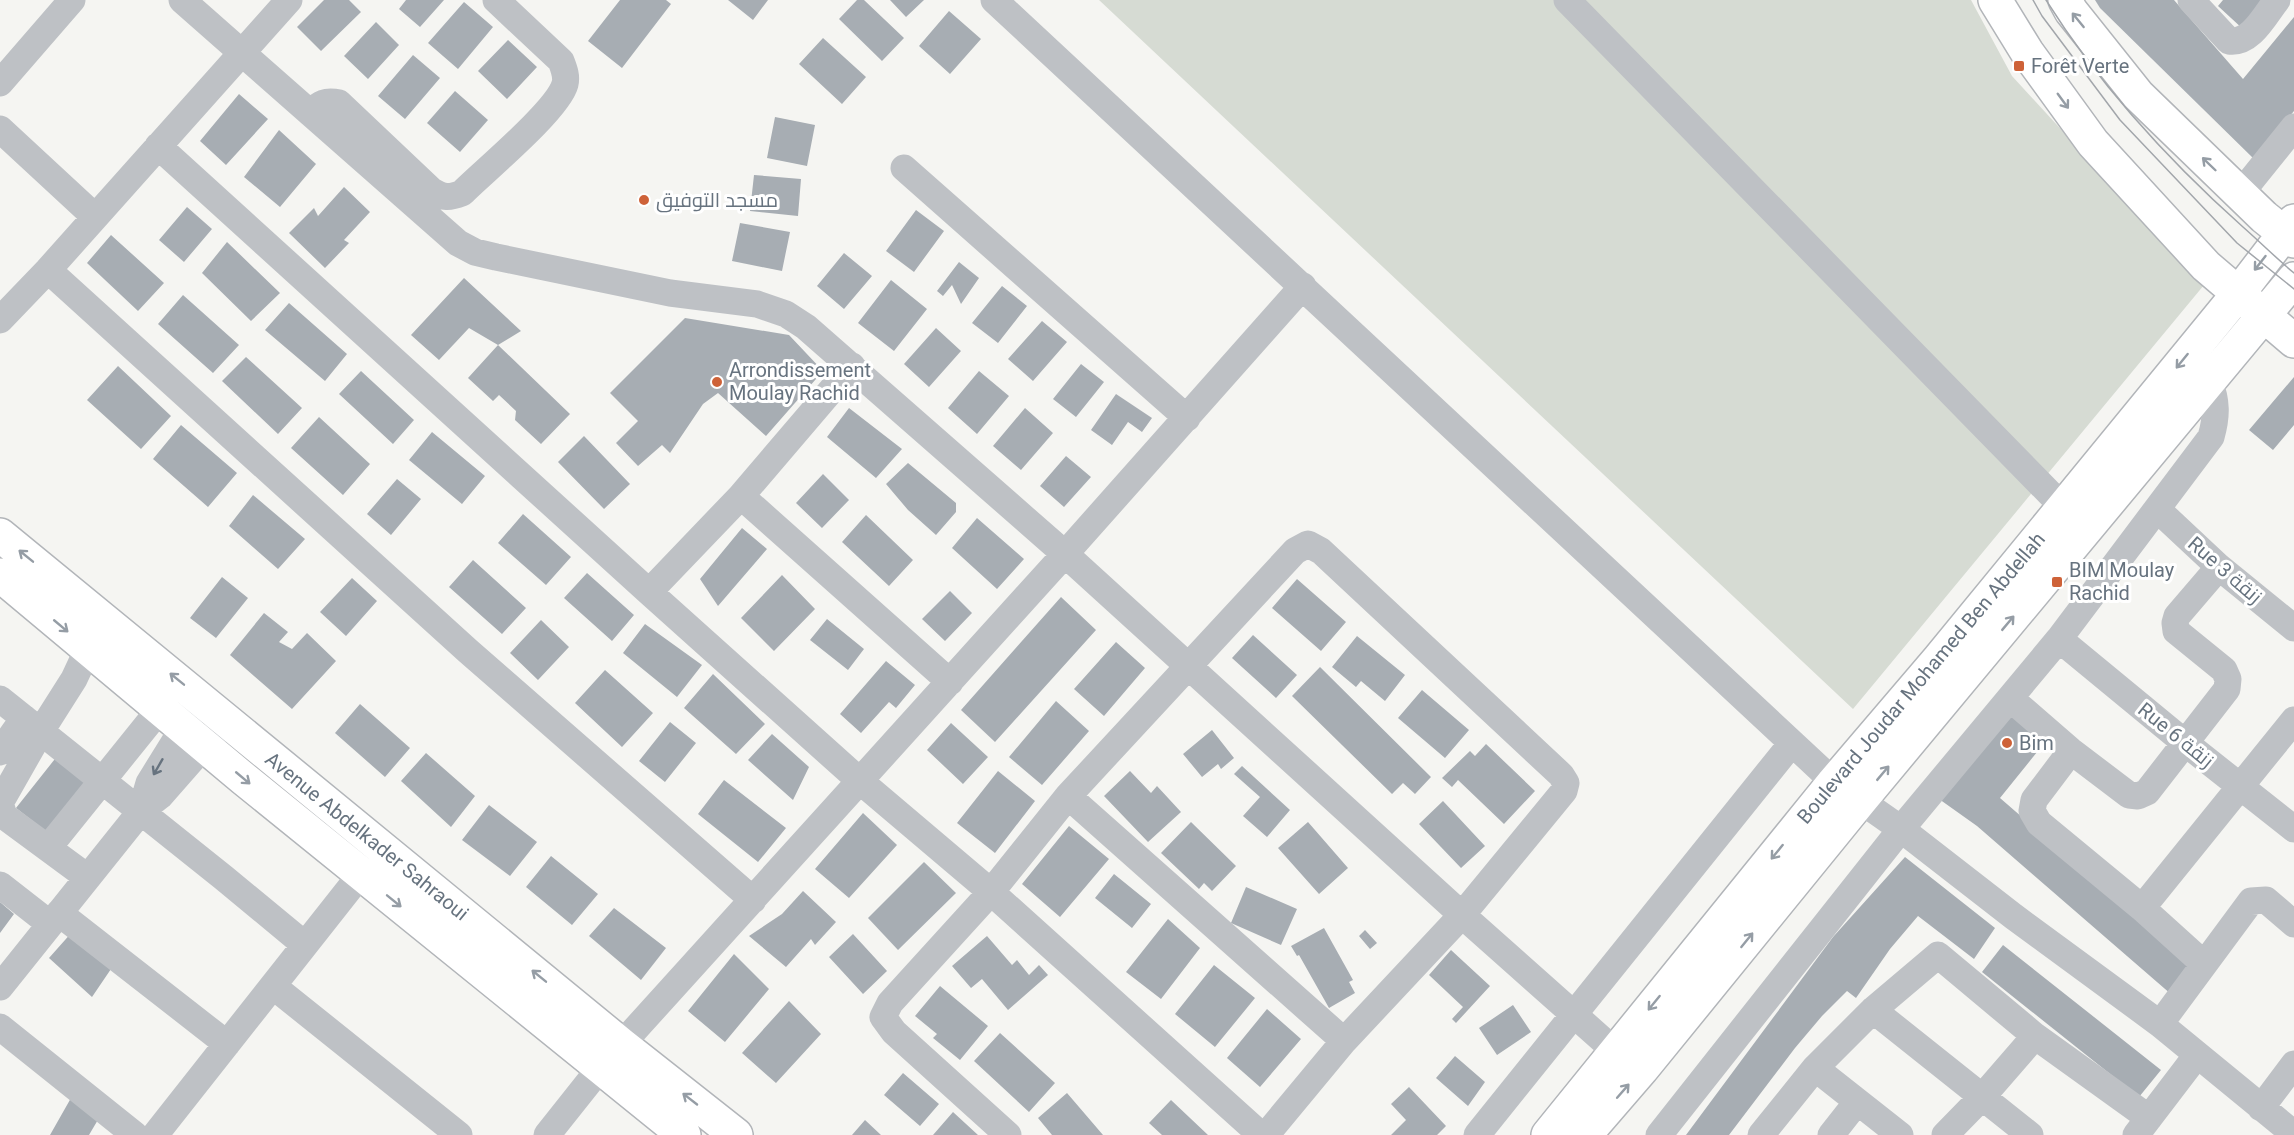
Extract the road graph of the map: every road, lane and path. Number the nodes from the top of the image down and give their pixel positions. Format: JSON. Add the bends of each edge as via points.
{"nodes":[{"id":1,"x":72,"y":0,"type":"edge"},
{"id":2,"x":182,"y":0,"type":"edge"},
{"id":3,"x":289,"y":0,"type":"edge"},
{"id":4,"x":496,"y":0,"type":"edge"},
{"id":5,"x":994,"y":0,"type":"edge"},
{"id":6,"x":1567,"y":0,"type":"edge"},
{"id":7,"x":1995,"y":0,"type":"edge"},
{"id":8,"x":2065,"y":0,"type":"edge"},
{"id":9,"x":2191,"y":0,"type":"edge"},
{"id":10,"x":2277,"y":0,"type":"edge"},
{"id":11,"x":242,"y":52,"type":"junction"},
{"id":12,"x":5,"y":69,"type":"edge"},
{"id":13,"x":310,"y":113,"type":"junction"},
{"id":14,"x":2294,"y":127,"type":"edge"},
{"id":15,"x":0,"y":129,"type":"edge"},
{"id":16,"x":158,"y":146,"type":"junction"},
{"id":17,"x":904,"y":168,"type":"dead end"},
{"id":18,"x":2240,"y":194,"type":"junction"},
{"id":19,"x":94,"y":216,"type":"junction"},
{"id":20,"x":2290,"y":232,"type":"edge"},
{"id":21,"x":48,"y":270,"type":"junction"},
{"id":22,"x":2294,"y":279,"type":"edge"},
{"id":23,"x":1304,"y":286,"type":"junction"},
{"id":24,"x":2238,"y":294,"type":"junction"},
{"id":25,"x":2264,"y":316,"type":"junction"},
{"id":26,"x":0,"y":320,"type":"edge"},
{"id":27,"x":2294,"y":341,"type":"edge"},
{"id":28,"x":852,"y":366,"type":"junction"},
{"id":29,"x":2208,"y":381,"type":"junction"},
{"id":30,"x":1187,"y":418,"type":"junction"},
{"id":31,"x":741,"y":496,"type":"junction"},
{"id":32,"x":2063,"y":507,"type":"junction"},
{"id":33,"x":2158,"y":510,"type":"junction"},
{"id":34,"x":0,"y":535,"type":"edge"},
{"id":35,"x":1065,"y":554,"type":"junction"},
{"id":36,"x":2219,"y":567,"type":"junction"},
{"id":37,"x":0,"y":575,"type":"edge"},
{"id":38,"x":648,"y":592,"type":"junction"},
{"id":39,"x":2294,"y":628,"type":"edge"},
{"id":40,"x":2059,"y":639,"type":"junction"},
{"id":41,"x":88,"y":648,"type":"junction"},
{"id":42,"x":1187,"y":666,"type":"junction"},
{"id":43,"x":950,"y":682,"type":"junction"},
{"id":44,"x":0,"y":699,"type":"edge"},
{"id":45,"x":2011,"y":699,"type":"junction"},
{"id":46,"x":214,"y":710,"type":"junction"},
{"id":47,"x":2293,"y":724,"type":"edge"},
{"id":48,"x":32,"y":725,"type":"junction"},
{"id":49,"x":182,"y":727,"type":"junction"},
{"id":50,"x":2184,"y":742,"type":"junction"},
{"id":51,"x":1792,"y":743,"type":"junction"},
{"id":52,"x":2070,"y":751,"type":"junction"},
{"id":53,"x":0,"y":752,"type":"edge"},
{"id":54,"x":103,"y":780,"type":"junction"},
{"id":55,"x":860,"y":781,"type":"junction"},
{"id":56,"x":1834,"y":782,"type":"junction"},
{"id":57,"x":2240,"y":788,"type":"junction"},
{"id":58,"x":1068,"y":796,"type":"junction"},
{"id":59,"x":1860,"y":801,"type":"junction"},
{"id":60,"x":141,"y":811,"type":"junction"},
{"id":61,"x":1901,"y":829,"type":"junction"},
{"id":62,"x":2294,"y":830,"type":"edge"},
{"id":63,"x":48,"y":848,"type":"junction"},
{"id":64,"x":361,"y":874,"type":"junction"},
{"id":65,"x":87,"y":877,"type":"junction"},
{"id":66,"x":0,"y":885,"type":"edge"},
{"id":67,"x":992,"y":892,"type":"junction"},
{"id":68,"x":753,"y":900,"type":"junction"},
{"id":69,"x":2142,"y":908,"type":"junction"},
{"id":70,"x":1461,"y":915,"type":"junction"},
{"id":71,"x":54,"y":918,"type":"junction"},
{"id":72,"x":2294,"y":924,"type":"edge"},
{"id":73,"x":305,"y":945,"type":"junction"},
{"id":74,"x":2204,"y":964,"type":"junction"},
{"id":75,"x":273,"y":986,"type":"junction"},
{"id":76,"x":0,"y":987,"type":"edge"},
{"id":77,"x":1873,"y":1010,"type":"junction"},
{"id":78,"x":1575,"y":1015,"type":"junction"},
{"id":79,"x":2160,"y":1024,"type":"junction"},
{"id":80,"x":0,"y":1027,"type":"edge"},
{"id":81,"x":2035,"y":1036,"type":"junction"},
{"id":82,"x":1344,"y":1041,"type":"junction"},
{"id":83,"x":227,"y":1044,"type":"junction"},
{"id":84,"x":1615,"y":1051,"type":"junction"},
{"id":85,"x":2197,"y":1055,"type":"junction"},
{"id":86,"x":611,"y":1056,"type":"junction"},
{"id":87,"x":2294,"y":1064,"type":"edge"},
{"id":88,"x":1815,"y":1068,"type":"junction"},
{"id":89,"x":1983,"y":1096,"type":"junction"},
{"id":90,"x":1857,"y":1102,"type":"junction"},
{"id":91,"x":2261,"y":1108,"type":"junction"},
{"id":92,"x":2142,"y":1127,"type":"edge"},
{"id":93,"x":2294,"y":1134,"type":"edge"},
{"id":94,"x":135,"y":1135,"type":"edge"},
{"id":95,"x":155,"y":1135,"type":"edge"},
{"id":96,"x":459,"y":1135,"type":"edge"},
{"id":97,"x":547,"y":1135,"type":"edge"},
{"id":98,"x":684,"y":1135,"type":"edge"},
{"id":99,"x":736,"y":1135,"type":"edge"},
{"id":100,"x":1008,"y":1135,"type":"edge"},
{"id":101,"x":1261,"y":1135,"type":"edge"},
{"id":102,"x":1266,"y":1135,"type":"edge"},
{"id":103,"x":1477,"y":1135,"type":"edge"},
{"id":104,"x":1548,"y":1135,"type":"edge"},
{"id":105,"x":1585,"y":1135,"type":"edge"},
{"id":106,"x":1659,"y":1135,"type":"edge"},
{"id":107,"x":1761,"y":1135,"type":"edge"},
{"id":108,"x":1831,"y":1135,"type":"edge"},
{"id":109,"x":1900,"y":1135,"type":"edge"},
{"id":110,"x":1945,"y":1135,"type":"edge"},
{"id":111,"x":2030,"y":1135,"type":"edge"}],
"edges":[{"from":1,"to":12,"type":"street"},
{"from":2,"to":11,"type":"street"},
{"from":3,"to":11,"type":"street"},
{"from":4,"to":13,"type":"street","via":[[561,61],[566,72],[564,84],[555,104],[462,193],[450,198],[432,191],[339,103],[323,102]]},
{"from":5,"to":23,"type":"street"},
{"from":6,"to":32,"type":"street"},
{"from":7,"to":24,"type":"main road","one_way":true,"via":[[2093,142],[2206,266]]},
{"from":18,"to":8,"type":"main road","one_way":true,"via":[[2138,95]]},
{"from":9,"to":10,"type":"street","via":[[2229,41],[2237,42],[2249,35]]},
{"from":11,"to":13,"type":"street"},
{"from":11,"to":16,"type":"street"},
{"from":13,"to":28,"type":"street","via":[[458,243],[475,252],[670,293],[757,304],[786,314],[806,327]]},
{"from":14,"to":18,"type":"street"},
{"from":15,"to":19,"type":"street"},
{"from":16,"to":19,"type":"street"},
{"from":16,"to":38,"type":"street"},
{"from":17,"to":30,"type":"street"},
{"from":18,"to":20,"type":"main road"},
{"from":19,"to":21,"type":"street"},
{"from":20,"to":24,"type":"main road","name":"Boulevard Joudar Mohamed Ben Abdellah","one_way":true},
{"from":21,"to":26,"type":"street"},
{"from":21,"to":68,"type":"street","via":[[468,651]]},
{"from":22,"to":25,"type":"main road","name":"Boulevard Joudar Mohamed Ben Abdellah"},
{"from":23,"to":30,"type":"street"},
{"from":23,"to":51,"type":"street"},
{"from":24,"to":25,"type":"main road"},
{"from":24,"to":32,"type":"main road","name":"Boulevard Joudar Mohamed Ben Abdellah","one_way":true},
{"from":25,"to":27,"type":"main road"},
{"from":25,"to":29,"type":"main road","name":"Boulevard Joudar Mohamed Ben Abdellah"},
{"from":28,"to":31,"type":"street"},
{"from":28,"to":35,"type":"street"},
{"from":29,"to":33,"type":"street","via":[[2216,409],[2211,437]]},
{"from":59,"to":29,"type":"main road","name":"Boulevard Joudar Mohamed Ben Abdellah","one_way":true},
{"from":30,"to":35,"type":"street"},
{"from":31,"to":38,"type":"street"},
{"from":31,"to":43,"type":"street"},
{"from":32,"to":56,"type":"main road","name":"Boulevard Joudar Mohamed Ben Abdellah"},
{"from":33,"to":36,"type":"street","name":"Rue 3 زنقة"},
{"from":33,"to":40,"type":"street"},
{"from":46,"to":34,"type":"main road","name":"Avenue Abdelkader Sahraoui","one_way":true},
{"from":35,"to":42,"type":"street"},
{"from":35,"to":43,"type":"street"},
{"from":36,"to":39,"type":"street","name":"Rue 3 زنقة"},
{"from":36,"to":50,"type":"street","via":[[2175,623],[2176,631],[2224,670],[2228,678],[2227,689]]},
{"from":37,"to":41,"type":"main road","name":"Avenue Abdelkader Sahraoui","one_way":true},
{"from":38,"to":55,"type":"street"},
{"from":40,"to":45,"type":"street"},
{"from":40,"to":50,"type":"street","name":"Rue 6 زنقة"},
{"from":41,"to":48,"type":"street","via":[[74,679]]},
{"from":41,"to":49,"type":"main road","name":"Avenue Abdelkader Sahraoui"},
{"from":42,"to":58,"type":"street"},
{"from":42,"to":70,"type":"street"},
{"from":42,"to":70,"type":"street","via":[[1295,551],[1308,544],[1321,551],[1566,783],[1564,791]]},
{"from":43,"to":55,"type":"street"},
{"from":44,"to":48,"type":"street"},
{"from":45,"to":52,"type":"street"},
{"from":45,"to":61,"type":"street"},
{"from":46,"to":49,"type":"street"},
{"from":86,"to":46,"type":"main road","name":"Avenue Abdelkader Sahraoui","one_way":true},
{"from":47,"to":57,"type":"street"},
{"from":48,"to":53,"type":"street"},
{"from":48,"to":54,"type":"street"},
{"from":48,"to":63,"type":"street","via":[[0,803],[4,816]]},
{"from":49,"to":54,"type":"street"},
{"from":49,"to":60,"type":"street","via":[[149,783]]},
{"from":49,"to":64,"type":"main road","name":"Avenue Abdelkader Sahraoui","one_way":true},
{"from":50,"to":52,"type":"street","via":[[2147,792],[2138,796],[2129,795]]},
{"from":50,"to":57,"type":"street","name":"Rue 6 زنقة"},
{"from":51,"to":56,"type":"street"},
{"from":51,"to":78,"type":"street"},
{"from":52,"to":69,"type":"street","via":[[2034,800],[2032,811],[2039,823]]},
{"from":54,"to":60,"type":"street"},
{"from":54,"to":63,"type":"street"},
{"from":55,"to":67,"type":"street"},
{"from":55,"to":68,"type":"street"},
{"from":56,"to":59,"type":"street"},
{"from":56,"to":84,"type":"main road","name":"Boulevard Joudar Mohamed Ben Abdellah","one_way":true},
{"from":57,"to":62,"type":"street","name":"Rue 6 زنقة"},
{"from":57,"to":69,"type":"street"},
{"from":58,"to":67,"type":"street"},
{"from":58,"to":82,"type":"street"},
{"from":59,"to":61,"type":"street"},
{"from":105,"to":59,"type":"main road","name":"Boulevard Joudar Mohamed Ben Abdellah","one_way":true},
{"from":60,"to":65,"type":"street"},
{"from":60,"to":73,"type":"street"},
{"from":61,"to":79,"type":"street"},
{"from":61,"to":106,"type":"street"},
{"from":63,"to":65,"type":"street"},
{"from":64,"to":73,"type":"street"},
{"from":64,"to":86,"type":"main road","name":"Avenue Abdelkader Sahraoui","one_way":true},
{"from":65,"to":71,"type":"street"},
{"from":66,"to":71,"type":"street"},
{"from":67,"to":100,"type":"street","via":[[890,1003],[883,1017],[894,1032]]},
{"from":67,"to":101,"type":"street"},
{"from":68,"to":86,"type":"street"},
{"from":69,"to":74,"type":"street"},
{"from":70,"to":78,"type":"street"},
{"from":70,"to":82,"type":"street"},
{"from":71,"to":76,"type":"street"},
{"from":71,"to":83,"type":"street"},
{"from":72,"to":74,"type":"street","via":[[2266,900],[2252,901]]},
{"from":73,"to":75,"type":"street"},
{"from":74,"to":79,"type":"street"},
{"from":75,"to":83,"type":"street"},
{"from":75,"to":96,"type":"street"},
{"from":77,"to":81,"type":"street","via":[[1938,955]]},
{"from":77,"to":88,"type":"street"},
{"from":77,"to":89,"type":"street"},
{"from":78,"to":84,"type":"street"},
{"from":78,"to":103,"type":"street"},
{"from":79,"to":85,"type":"street"},
{"from":80,"to":94,"type":"street"},
{"from":81,"to":89,"type":"street"},
{"from":81,"to":92,"type":"street"},
{"from":82,"to":102,"type":"street"},
{"from":83,"to":95,"type":"street"},
{"from":84,"to":104,"type":"main road","name":"Boulevard Joudar Mohamed Ben Abdellah"},
{"from":85,"to":91,"type":"street"},
{"from":85,"to":92,"type":"street"},
{"from":86,"to":97,"type":"street"},
{"from":86,"to":98,"type":"main road","name":"Avenue Abdelkader Sahraoui"},
{"from":99,"to":86,"type":"main road","name":"Avenue Abdelkader Sahraoui","one_way":true},
{"from":87,"to":91,"type":"street"},
{"from":88,"to":90,"type":"street"},
{"from":88,"to":107,"type":"street"},
{"from":89,"to":110,"type":"street"},
{"from":89,"to":111,"type":"street"},
{"from":90,"to":108,"type":"street"},
{"from":90,"to":109,"type":"street"},
{"from":91,"to":93,"type":"street"}]}
